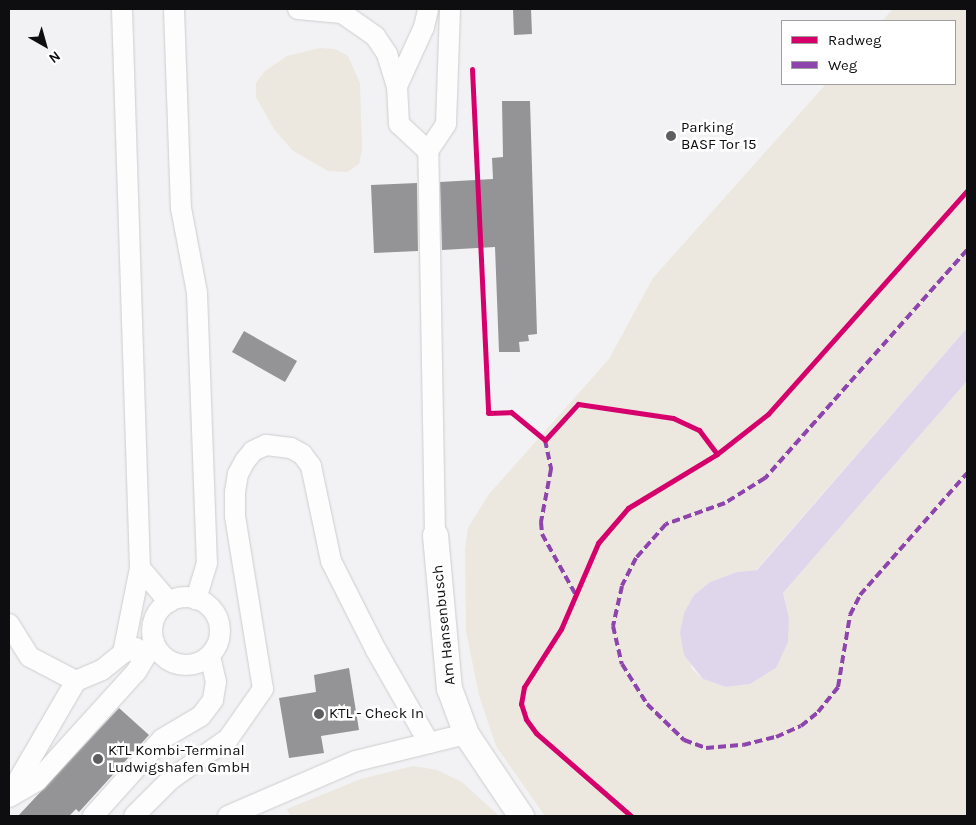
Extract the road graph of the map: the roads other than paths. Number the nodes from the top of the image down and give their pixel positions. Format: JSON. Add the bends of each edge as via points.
{"nodes":[{"id":1,"x":122,"y":9,"type":"edge"},
{"id":2,"x":174,"y":9,"type":"edge"},
{"id":3,"x":298,"y":9,"type":"edge"},
{"id":4,"x":428,"y":9,"type":"edge"},
{"id":5,"x":450,"y":9,"type":"edge"},
{"id":6,"x":397,"y":86,"type":"junction"},
{"id":7,"x":428,"y":151,"type":"junction"},
{"id":8,"x":435,"y":535,"type":"joint"},
{"id":9,"x":140,"y":568,"type":"junction"},
{"id":10,"x":196,"y":599,"type":"junction"},
{"id":11,"x":169,"y":602,"type":"junction"},
{"id":12,"x":9,"y":624,"type":"edge"},
{"id":13,"x":154,"y":642,"type":"junction"},
{"id":14,"x":123,"y":652,"type":"junction"},
{"id":15,"x":210,"y":656,"type":"junction"},
{"id":16,"x":76,"y":681,"type":"junction"},
{"id":17,"x":466,"y":734,"type":"junction"},
{"id":18,"x":429,"y":743,"type":"junction"},
{"id":19,"x":9,"y":797,"type":"edge"},
{"id":20,"x":93,"y":816,"type":"edge"},
{"id":21,"x":134,"y":816,"type":"edge"},
{"id":22,"x":228,"y":816,"type":"edge"},
{"id":23,"x":521,"y":816,"type":"edge"}],
"edges":[{"from":1,"to":9,"type":"street"},
{"from":2,"to":10,"type":"street","via":[[181,208],[197,293],[207,563]]},
{"from":3,"to":6,"type":"street","via":[[342,13],[375,36],[387,54]]},
{"from":4,"to":6,"type":"street","via":[[424,27]]},
{"from":5,"to":7,"type":"street","via":[[446,124]]},
{"from":6,"to":7,"type":"street","via":[[399,124]]},
{"from":7,"to":8,"type":"street"},
{"from":8,"to":17,"type":"street","name":"Am Hansenbusch","via":[[445,662]]},
{"from":9,"to":11,"type":"street"},
{"from":9,"to":14,"type":"street"},
{"from":10,"to":11,"type":"street","via":[[187,597]]},
{"from":10,"to":15,"type":"street","via":[[207,604],[219,624],[220,635]]},
{"from":11,"to":13,"type":"street","via":[[156,616]]},
{"from":12,"to":16,"type":"street","via":[[30,658]]},
{"from":13,"to":14,"type":"street"},
{"from":13,"to":15,"type":"street","via":[[165,658],[183,665],[193,665]]},
{"from":13,"to":19,"type":"street","via":[[136,672],[37,781]]},
{"from":14,"to":16,"type":"street","via":[[102,670]]},
{"from":15,"to":20,"type":"street","via":[[216,682],[213,700],[185,728],[162,739]]},
{"from":16,"to":19,"type":"street"},
{"from":17,"to":18,"type":"street"},
{"from":17,"to":23,"type":"street","name":"Am Hansenbusch"},
{"from":18,"to":21,"type":"street","via":[[331,562],[311,466],[302,454],[291,448],[266,445],[245,460],[238,474],[235,492],[235,516],[263,689],[228,739],[171,779]]},
{"from":18,"to":22,"type":"street","via":[[343,766]]}]}
